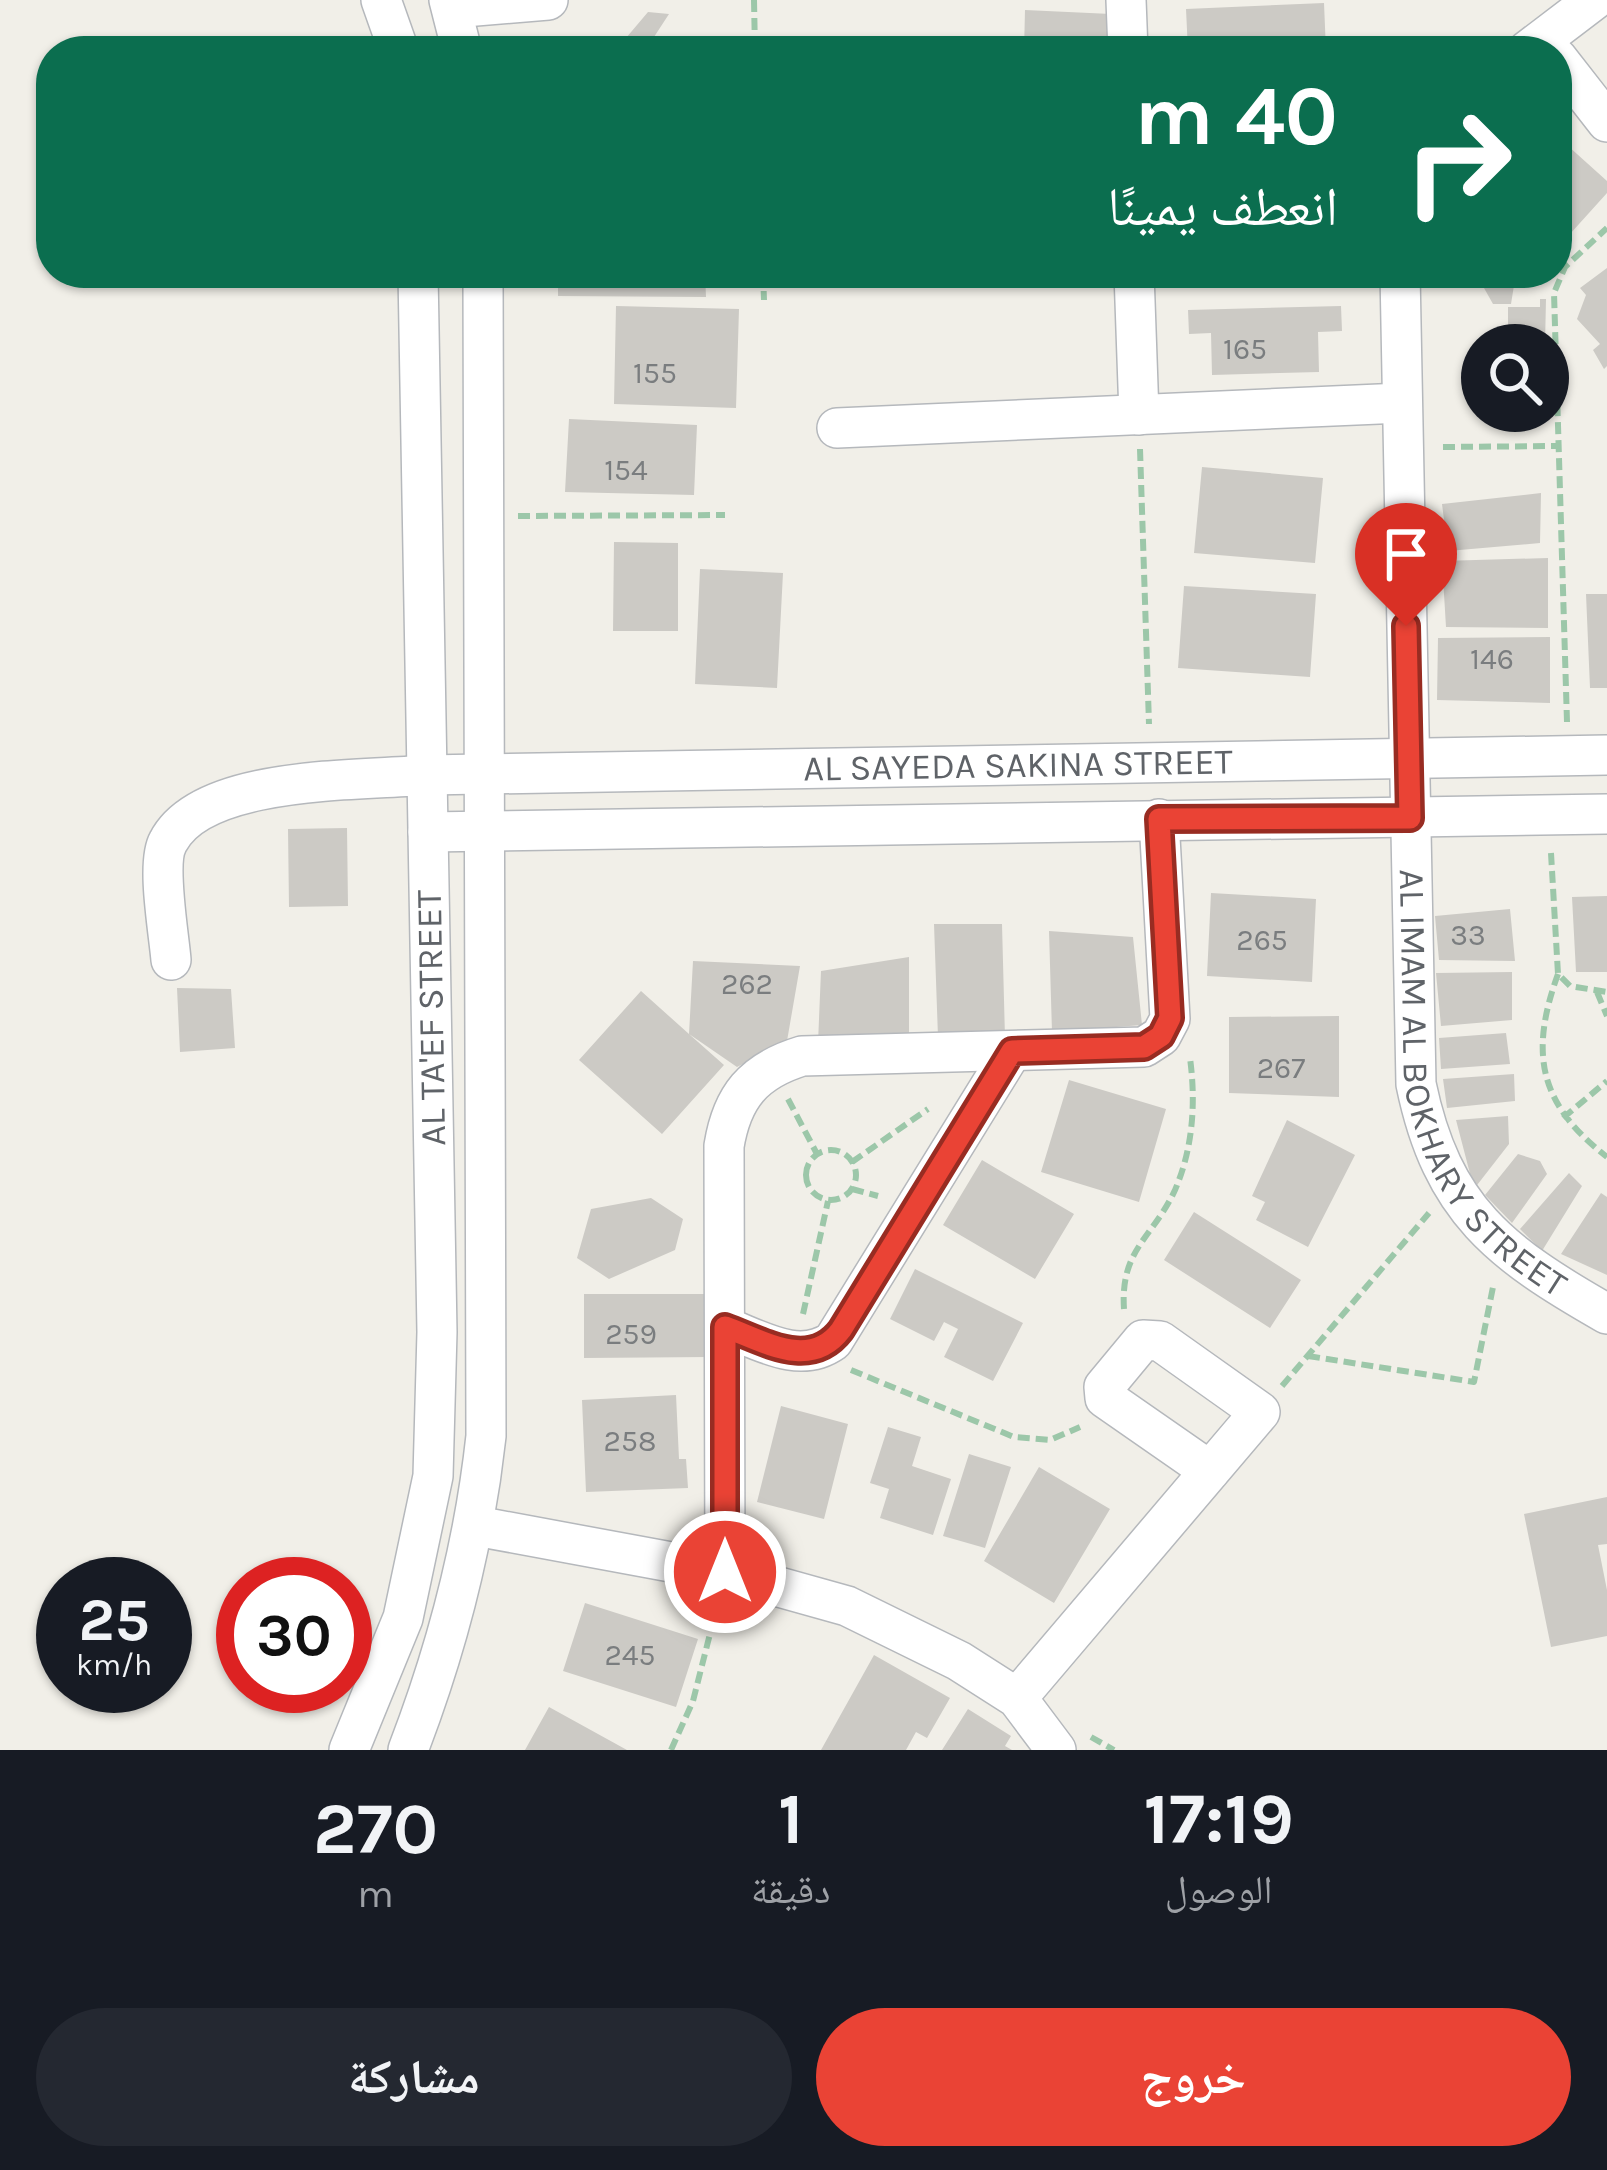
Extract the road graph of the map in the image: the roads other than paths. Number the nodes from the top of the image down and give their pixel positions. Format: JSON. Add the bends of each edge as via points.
{"nodes":[{"id":1,"x":381,"y":0,"type":"edge"},
{"id":2,"x":548,"y":0,"type":"edge"},
{"id":3,"x":1126,"y":0,"type":"edge"},
{"id":4,"x":1534,"y":0,"type":"edge"},
{"id":5,"x":1594,"y":0,"type":"edge"},
{"id":6,"x":451,"y":4,"type":"edge"},
{"id":7,"x":393,"y":36,"type":"edge"},
{"id":8,"x":458,"y":36,"type":"edge"},
{"id":9,"x":1127,"y":36,"type":"edge"},
{"id":10,"x":1541,"y":36,"type":"edge"},
{"id":11,"x":1558,"y":36,"type":"edge"},
{"id":12,"x":1572,"y":82,"type":"edge"},
{"id":13,"x":1607,"y":122,"type":"edge"},
{"id":14,"x":418,"y":288,"type":"edge"},
{"id":15,"x":483,"y":288,"type":"edge"},
{"id":16,"x":1135,"y":288,"type":"edge"},
{"id":17,"x":1400,"y":288,"type":"edge"},
{"id":18,"x":1402,"y":403,"type":"junction"},
{"id":19,"x":1139,"y":415,"type":"junction"},
{"id":20,"x":837,"y":428,"type":"dead end"},
{"id":21,"x":1588,"y":755,"type":"edge"},
{"id":22,"x":1409,"y":759,"type":"junction"},
{"id":23,"x":427,"y":775,"type":"junction"},
{"id":24,"x":487,"y":775,"type":"junction"},
{"id":25,"x":1607,"y":814,"type":"edge"},
{"id":26,"x":1410,"y":818,"type":"junction"},
{"id":27,"x":1159,"y":819,"type":"junction"},
{"id":28,"x":488,"y":831,"type":"junction"},
{"id":29,"x":428,"y":832,"type":"junction"},
{"id":30,"x":171,"y":960,"type":"dead end"},
{"id":31,"x":1012,"y":1051,"type":"junction"},
{"id":32,"x":1607,"y":1313,"type":"edge"},
{"id":33,"x":725,"y":1327,"type":"junction"},
{"id":34,"x":1210,"y":1472,"type":"junction"},
{"id":35,"x":476,"y":1526,"type":"junction"},
{"id":36,"x":725,"y":1572,"type":"junction"},
{"id":37,"x":1017,"y":1698,"type":"junction"},
{"id":38,"x":349,"y":1750,"type":"edge"},
{"id":39,"x":408,"y":1750,"type":"edge"},
{"id":40,"x":1056,"y":1750,"type":"edge"}],
"edges":[{"from":1,"to":7,"type":"street"},
{"from":2,"to":6,"type":"street"},
{"from":3,"to":9,"type":"street"},
{"from":4,"to":10,"type":"street"},
{"from":5,"to":11,"type":"street"},
{"from":6,"to":8,"type":"street"},
{"from":12,"to":13,"type":"street"},
{"from":14,"to":23,"type":"street","name":"AL TA'EF STREET"},
{"from":15,"to":24,"type":"street","name":"AL TA'EF STREET"},
{"from":16,"to":19,"type":"street"},
{"from":17,"to":18,"type":"street","name":"AL IMAM AL BOKHARY STREET"},
{"from":18,"to":19,"type":"street"},
{"from":18,"to":22,"type":"street","name":"AL IMAM AL BOKHARY STREET"},
{"from":19,"to":20,"type":"street"},
{"from":21,"to":22,"type":"street","name":"AL SAYEDA SAKINA STREET"},
{"from":22,"to":24,"type":"street","name":"AL SAYEDA SAKINA STREET"},
{"from":22,"to":26,"type":"street","name":"AL IMAM AL BOKHARY STREET"},
{"from":23,"to":24,"type":"street","name":"AL SAYEDA SAKINA STREET"},
{"from":23,"to":29,"type":"street","name":"AL TA'EF STREET"},
{"from":23,"to":30,"type":"street","name":"AL SAYEDA SAKINA STREET","via":[[222,798],[178,828],[165,845]]},
{"from":24,"to":28,"type":"street","name":"AL TA'EF STREET"},
{"from":25,"to":26,"type":"street","name":"AL SAYEDA SAKINA STREET"},
{"from":26,"to":27,"type":"street","name":"AL SAYEDA SAKINA STREET"},
{"from":26,"to":32,"type":"street","name":"AL IMAM AL BOKHARY STREET","via":[[1415,1084],[1427,1138],[1450,1188],[1484,1231]]},
{"from":27,"to":28,"type":"street","name":"AL SAYEDA SAKINA STREET"},
{"from":27,"to":31,"type":"street","via":[[1170,1018],[1161,1036],[1144,1047]]},
{"from":28,"to":29,"type":"street","name":"AL SAYEDA SAKINA STREET"},
{"from":28,"to":35,"type":"street","name":"AL TA'EF STREET","via":[[488,1367]]},
{"from":29,"to":38,"type":"street","name":"AL TA'EF STREET","via":[[433,1476],[403,1618]]},
{"from":31,"to":33,"type":"street","via":[[841,1330],[802,1353]]},
{"from":31,"to":33,"type":"street","via":[[802,1056],[770,1065],[745,1086],[729,1114],[724,1147]]},
{"from":33,"to":36,"type":"street"},
{"from":34,"to":34,"type":"street","via":[[1105,1398],[1104,1387],[1143,1340],[1160,1341],[1260,1412]]},
{"from":34,"to":37,"type":"street"},
{"from":35,"to":36,"type":"street"},
{"from":35,"to":39,"type":"street","name":"AL TA'EF STREET","via":[[447,1647]]},
{"from":36,"to":37,"type":"street","via":[[847,1606]]},
{"from":37,"to":40,"type":"street"}]}
